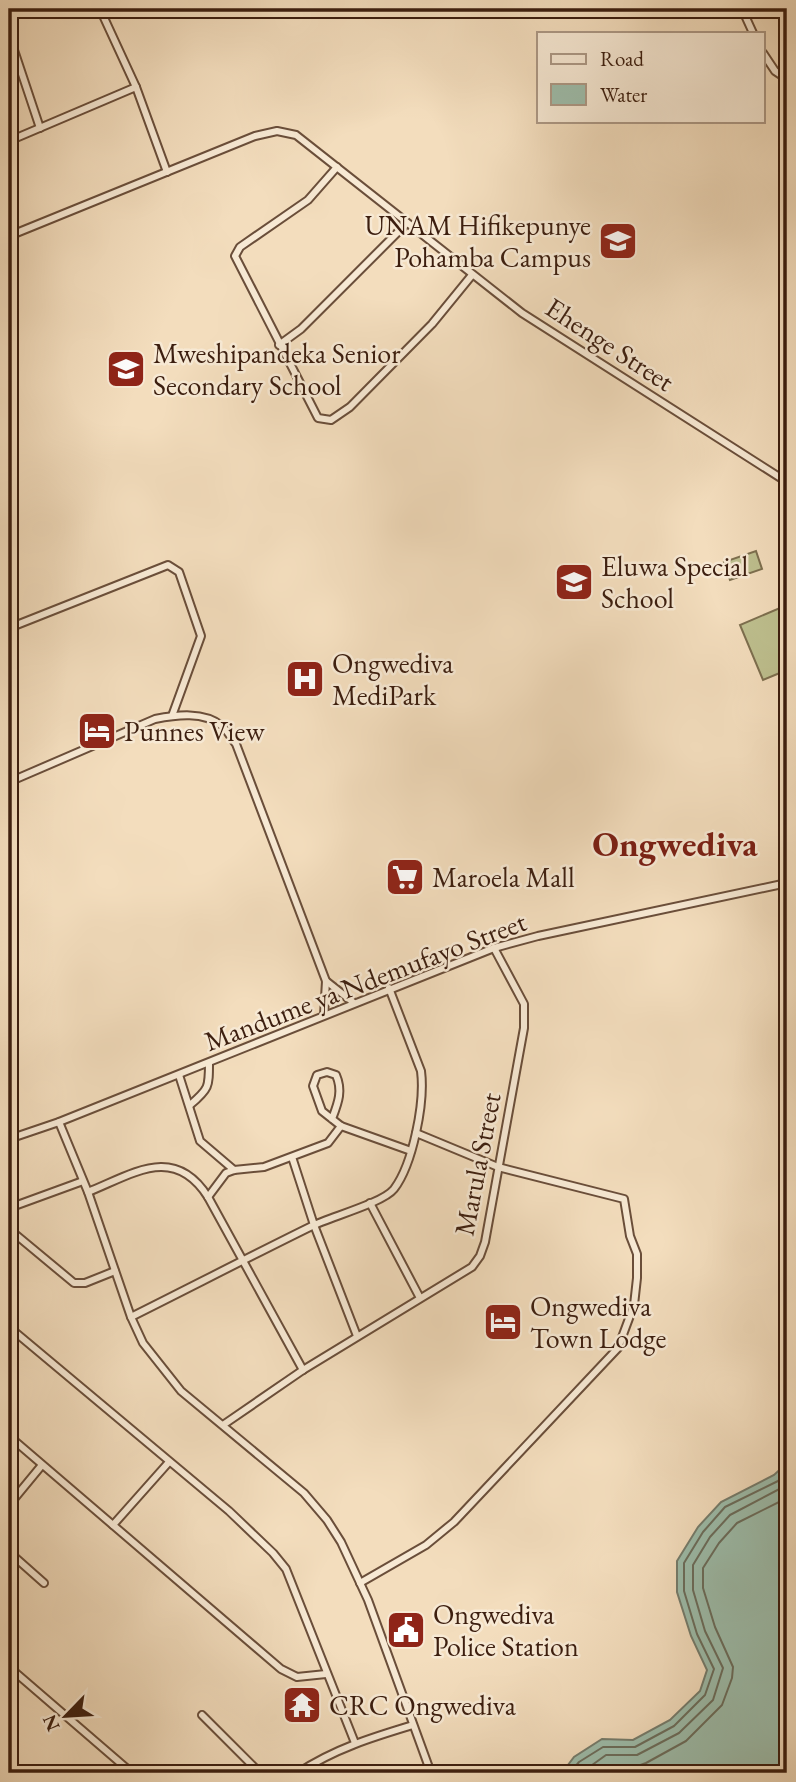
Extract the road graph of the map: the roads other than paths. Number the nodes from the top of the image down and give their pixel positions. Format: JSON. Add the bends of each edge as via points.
{"nodes":[{"id":1,"x":100,"y":9,"type":"edge"},
{"id":2,"x":741,"y":9,"type":"edge"},
{"id":3,"x":752,"y":32,"type":"edge"},
{"id":4,"x":9,"y":36,"type":"edge"},
{"id":5,"x":764,"y":54,"type":"edge"},
{"id":6,"x":787,"y":79,"type":"edge"},
{"id":7,"x":136,"y":87,"type":"junction"},
{"id":8,"x":40,"y":128,"type":"junction"},
{"id":9,"x":9,"y":141,"type":"edge"},
{"id":10,"x":337,"y":167,"type":"junction"},
{"id":11,"x":167,"y":172,"type":"junction"},
{"id":12,"x":407,"y":223,"type":"junction"},
{"id":13,"x":9,"y":236,"type":"edge"},
{"id":14,"x":472,"y":275,"type":"junction"},
{"id":15,"x":279,"y":345,"type":"junction"},
{"id":16,"x":787,"y":482,"type":"edge"},
{"id":17,"x":9,"y":628,"type":"edge"},
{"id":18,"x":172,"y":716,"type":"junction"},
{"id":19,"x":9,"y":782,"type":"edge"},
{"id":20,"x":787,"y":883,"type":"edge"},
{"id":21,"x":494,"y":948,"type":"junction"},
{"id":22,"x":326,"y":981,"type":"junction"},
{"id":23,"x":389,"y":988,"type":"junction"},
{"id":24,"x":354,"y":1003,"type":"junction"},
{"id":25,"x":324,"y":1015,"type":"junction"},
{"id":26,"x":209,"y":1063,"type":"junction"},
{"id":27,"x":178,"y":1075,"type":"junction"},
{"id":28,"x":190,"y":1105,"type":"junction"},
{"id":29,"x":332,"y":1119,"type":"junction"},
{"id":30,"x":60,"y":1122,"type":"junction"},
{"id":31,"x":341,"y":1126,"type":"junction"},
{"id":32,"x":416,"y":1133,"type":"junction"},
{"id":33,"x":9,"y":1139,"type":"edge"},
{"id":34,"x":411,"y":1151,"type":"junction"},
{"id":35,"x":292,"y":1157,"type":"junction"},
{"id":36,"x":498,"y":1167,"type":"junction"},
{"id":37,"x":234,"y":1170,"type":"junction"},
{"id":38,"x":83,"y":1181,"type":"junction"},
{"id":39,"x":88,"y":1192,"type":"junction"},
{"id":40,"x":208,"y":1197,"type":"junction"},
{"id":41,"x":370,"y":1203,"type":"junction"},
{"id":42,"x":9,"y":1209,"type":"edge"},
{"id":43,"x":314,"y":1225,"type":"junction"},
{"id":44,"x":9,"y":1228,"type":"edge"},
{"id":45,"x":243,"y":1262,"type":"junction"},
{"id":46,"x":115,"y":1271,"type":"junction"},
{"id":47,"x":420,"y":1298,"type":"junction"},
{"id":48,"x":131,"y":1317,"type":"junction"},
{"id":49,"x":9,"y":1327,"type":"edge"},
{"id":50,"x":357,"y":1336,"type":"junction"},
{"id":51,"x":303,"y":1370,"type":"junction"},
{"id":52,"x":223,"y":1425,"type":"junction"},
{"id":53,"x":9,"y":1436,"type":"edge"},
{"id":54,"x":169,"y":1462,"type":"junction"},
{"id":55,"x":42,"y":1465,"type":"junction"},
{"id":56,"x":9,"y":1505,"type":"edge"},
{"id":57,"x":113,"y":1525,"type":"junction"},
{"id":58,"x":9,"y":1552,"type":"edge"},
{"id":59,"x":44,"y":1583,"type":"dead end"},
{"id":60,"x":360,"y":1583,"type":"junction"},
{"id":61,"x":9,"y":1667,"type":"edge"},
{"id":62,"x":326,"y":1674,"type":"junction"},
{"id":63,"x":202,"y":1715,"type":"dead end"},
{"id":64,"x":413,"y":1724,"type":"junction"},
{"id":65,"x":355,"y":1743,"type":"junction"},
{"id":66,"x":132,"y":1773,"type":"edge"},
{"id":67,"x":260,"y":1773,"type":"edge"},
{"id":68,"x":298,"y":1773,"type":"edge"},
{"id":69,"x":431,"y":1773,"type":"edge"}],
"edges":[{"from":1,"to":7,"type":"street"},
{"from":2,"to":3,"type":"street"},
{"from":4,"to":8,"type":"street"},
{"from":5,"to":6,"type":"street"},
{"from":7,"to":8,"type":"street"},
{"from":7,"to":11,"type":"street"},
{"from":8,"to":9,"type":"street"},
{"from":10,"to":11,"type":"street","name":"Ehenge Street","via":[[296,135],[277,131]]},
{"from":10,"to":12,"type":"street","name":"Ehenge Street"},
{"from":10,"to":15,"type":"street","via":[[308,200],[240,247],[235,256]]},
{"from":11,"to":13,"type":"street","name":"Ehenge Street"},
{"from":12,"to":14,"type":"street","name":"Ehenge Street"},
{"from":12,"to":15,"type":"street","via":[[301,329]]},
{"from":14,"to":15,"type":"street","via":[[432,324],[350,407],[331,419],[318,418]]},
{"from":14,"to":16,"type":"street","name":"Ehenge Street","via":[[522,313]]},
{"from":17,"to":18,"type":"street","via":[[167,565],[179,572],[201,636]]},
{"from":18,"to":19,"type":"street"},
{"from":18,"to":22,"type":"street","via":[[195,715],[221,724],[236,744]]},
{"from":20,"to":21,"type":"street","name":"Mandume ya Ndemufayo Street"},
{"from":21,"to":23,"type":"street","name":"Mandume ya Ndemufayo Street"},
{"from":21,"to":36,"type":"street","name":"Marula Street","via":[[524,1004],[524,1028]]},
{"from":22,"to":24,"type":"street"},
{"from":22,"to":25,"type":"street"},
{"from":23,"to":24,"type":"street","name":"Mandume ya Ndemufayo Street"},
{"from":23,"to":32,"type":"street","via":[[421,1071]]},
{"from":24,"to":25,"type":"street","name":"Mandume ya Ndemufayo Street"},
{"from":25,"to":26,"type":"street","name":"Mandume ya Ndemufayo Street"},
{"from":26,"to":27,"type":"street","name":"Mandume ya Ndemufayo Street"},
{"from":26,"to":28,"type":"street","via":[[209,1086]]},
{"from":27,"to":28,"type":"street"},
{"from":27,"to":30,"type":"street","name":"Mandume ya Ndemufayo Street"},
{"from":28,"to":37,"type":"street","via":[[200,1141]]},
{"from":29,"to":29,"type":"street","via":[[322,1111],[313,1086],[317,1075],[327,1072],[336,1075],[341,1086]]},
{"from":29,"to":31,"type":"street"},
{"from":30,"to":33,"type":"street","name":"Mandume ya Ndemufayo Street"},
{"from":30,"to":38,"type":"street"},
{"from":31,"to":34,"type":"street"},
{"from":31,"to":35,"type":"street","via":[[328,1143]]},
{"from":32,"to":34,"type":"street"},
{"from":32,"to":36,"type":"street"},
{"from":34,"to":41,"type":"street","via":[[393,1190]]},
{"from":35,"to":37,"type":"street","via":[[264,1167]]},
{"from":35,"to":43,"type":"street"},
{"from":36,"to":47,"type":"street","name":"Marula Street","via":[[480,1256],[471,1267]]},
{"from":36,"to":60,"type":"street","via":[[624,1199],[638,1254],[628,1326],[618,1348],[454,1522],[426,1545]]},
{"from":37,"to":40,"type":"street","via":[[226,1173]]},
{"from":38,"to":39,"type":"street"},
{"from":38,"to":42,"type":"street"},
{"from":39,"to":40,"type":"street","via":[[159,1166],[192,1176]]},
{"from":39,"to":46,"type":"street"},
{"from":40,"to":45,"type":"street"},
{"from":41,"to":43,"type":"street"},
{"from":41,"to":47,"type":"street"},
{"from":43,"to":45,"type":"street"},
{"from":43,"to":50,"type":"street"},
{"from":44,"to":46,"type":"street","via":[[74,1283]]},
{"from":45,"to":48,"type":"street"},
{"from":45,"to":51,"type":"street"},
{"from":46,"to":48,"type":"street"},
{"from":47,"to":50,"type":"street","name":"Marula Street"},
{"from":48,"to":52,"type":"street","via":[[143,1343],[181,1391]]},
{"from":49,"to":54,"type":"street"},
{"from":50,"to":51,"type":"street","name":"Marula Street"},
{"from":51,"to":52,"type":"street","name":"Marula Street"},
{"from":52,"to":60,"type":"street","via":[[304,1493],[341,1542]]},
{"from":53,"to":55,"type":"street"},
{"from":54,"to":57,"type":"street"},
{"from":54,"to":62,"type":"street","via":[[229,1511],[286,1569]]},
{"from":55,"to":56,"type":"street"},
{"from":55,"to":57,"type":"street"},
{"from":57,"to":62,"type":"street","via":[[281,1669],[297,1677]]},
{"from":58,"to":59,"type":"street"},
{"from":60,"to":64,"type":"street"},
{"from":61,"to":66,"type":"street"},
{"from":62,"to":65,"type":"street"},
{"from":63,"to":67,"type":"street"},
{"from":64,"to":65,"type":"street"},
{"from":64,"to":69,"type":"street"},
{"from":65,"to":68,"type":"street"}]}
